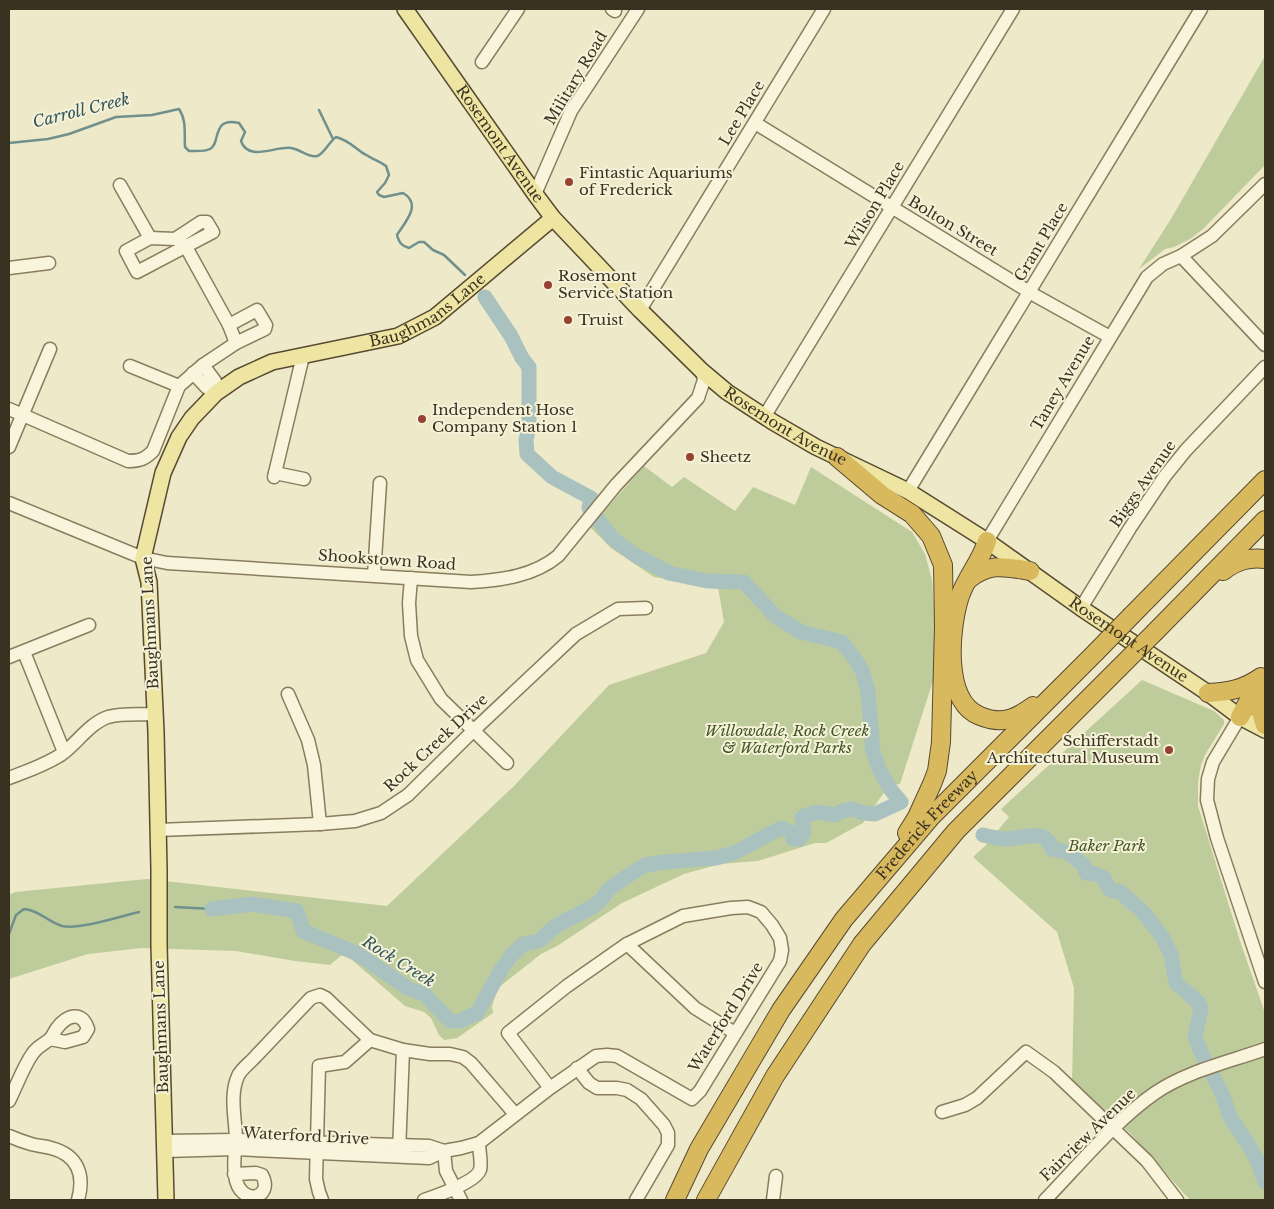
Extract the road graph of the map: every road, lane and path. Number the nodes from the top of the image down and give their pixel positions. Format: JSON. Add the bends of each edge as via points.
{"nodes":[{"id":1,"x":405,"y":9,"type":"edge"},
{"id":2,"x":518,"y":9,"type":"edge"},
{"id":3,"x":638,"y":9,"type":"edge"},
{"id":4,"x":824,"y":9,"type":"edge"},
{"id":5,"x":1013,"y":9,"type":"edge"},
{"id":6,"x":1201,"y":9,"type":"edge"},
{"id":7,"x":482,"y":62,"type":"dead end"},
{"id":8,"x":755,"y":123,"type":"junction"},
{"id":9,"x":1265,"y":184,"type":"edge"},
{"id":10,"x":120,"y":185,"type":"dead end"},
{"id":11,"x":535,"y":194,"type":"junction"},
{"id":12,"x":892,"y":208,"type":"junction"},
{"id":13,"x":554,"y":218,"type":"junction"},
{"id":14,"x":150,"y":238,"type":"junction"},
{"id":15,"x":180,"y":243,"type":"junction"},
{"id":16,"x":1181,"y":256,"type":"junction"},
{"id":17,"x":49,"y":263,"type":"dead end"},
{"id":18,"x":9,"y":268,"type":"edge"},
{"id":19,"x":1030,"y":292,"type":"junction"},
{"id":20,"x":640,"y":310,"type":"junction"},
{"id":21,"x":229,"y":325,"type":"junction"},
{"id":22,"x":1110,"y":337,"type":"junction"},
{"id":23,"x":236,"y":343,"type":"junction"},
{"id":24,"x":1265,"y":345,"type":"edge"},
{"id":25,"x":50,"y":349,"type":"dead end"},
{"id":26,"x":303,"y":360,"type":"junction"},
{"id":27,"x":130,"y":366,"type":"dead end"},
{"id":28,"x":1265,"y":367,"type":"edge"},
{"id":29,"x":198,"y":369,"type":"junction"},
{"id":30,"x":702,"y":371,"type":"junction"},
{"id":31,"x":179,"y":386,"type":"junction"},
{"id":32,"x":727,"y":392,"type":"junction"},
{"id":33,"x":216,"y":393,"type":"junction"},
{"id":34,"x":698,"y":398,"type":"junction"},
{"id":35,"x":9,"y":409,"type":"edge"},
{"id":36,"x":22,"y":415,"type":"junction"},
{"id":37,"x":764,"y":417,"type":"junction"},
{"id":38,"x":9,"y":447,"type":"edge"},
{"id":39,"x":837,"y":458,"type":"junction"},
{"id":40,"x":304,"y":478,"type":"dead end"},
{"id":41,"x":1265,"y":480,"type":"edge"},
{"id":42,"x":380,"y":483,"type":"dead end"},
{"id":43,"x":908,"y":491,"type":"junction"},
{"id":44,"x":9,"y":503,"type":"edge"},
{"id":45,"x":1265,"y":520,"type":"edge"},
{"id":46,"x":988,"y":541,"type":"junction"},
{"id":47,"x":143,"y":558,"type":"junction"},
{"id":48,"x":1265,"y":559,"type":"edge"},
{"id":49,"x":1030,"y":571,"type":"junction"},
{"id":50,"x":374,"y":575,"type":"junction"},
{"id":51,"x":410,"y":578,"type":"junction"},
{"id":52,"x":967,"y":581,"type":"junction"},
{"id":53,"x":1202,"y":585,"type":"junction"},
{"id":54,"x":646,"y":608,"type":"dead end"},
{"id":55,"x":1081,"y":608,"type":"junction"},
{"id":56,"x":89,"y":625,"type":"dead end"},
{"id":57,"x":944,"y":626,"type":"junction"},
{"id":58,"x":24,"y":652,"type":"junction"},
{"id":59,"x":9,"y":658,"type":"edge"},
{"id":60,"x":1078,"y":670,"type":"junction"},
{"id":61,"x":1262,"y":683,"type":"edge"},
{"id":62,"x":1208,"y":693,"type":"junction"},
{"id":63,"x":288,"y":694,"type":"dead end"},
{"id":64,"x":155,"y":714,"type":"junction"},
{"id":65,"x":1240,"y":717,"type":"junction"},
{"id":66,"x":1265,"y":725,"type":"edge"},
{"id":67,"x":1265,"y":730,"type":"edge"},
{"id":68,"x":473,"y":731,"type":"junction"},
{"id":69,"x":64,"y":752,"type":"junction"},
{"id":70,"x":507,"y":763,"type":"dead end"},
{"id":71,"x":9,"y":778,"type":"edge"},
{"id":72,"x":320,"y":824,"type":"junction"},
{"id":73,"x":158,"y":830,"type":"junction"},
{"id":74,"x":844,"y":919,"type":"junction"},
{"id":75,"x":627,"y":944,"type":"junction"},
{"id":76,"x":1265,"y":982,"type":"edge"},
{"id":77,"x":735,"y":1033,"type":"junction"},
{"id":78,"x":50,"y":1039,"type":"dead end"},
{"id":79,"x":370,"y":1040,"type":"junction"},
{"id":80,"x":1265,"y":1049,"type":"edge"},
{"id":81,"x":403,"y":1050,"type":"junction"},
{"id":82,"x":577,"y":1068,"type":"junction"},
{"id":83,"x":550,"y":1088,"type":"junction"},
{"id":84,"x":9,"y":1101,"type":"edge"},
{"id":85,"x":942,"y":1112,"type":"dead end"},
{"id":86,"x":515,"y":1114,"type":"junction"},
{"id":87,"x":1113,"y":1130,"type":"junction"},
{"id":88,"x":9,"y":1136,"type":"edge"},
{"id":89,"x":479,"y":1143,"type":"junction"},
{"id":90,"x":235,"y":1145,"type":"junction"},
{"id":91,"x":165,"y":1146,"type":"junction"},
{"id":92,"x":317,"y":1147,"type":"junction"},
{"id":93,"x":444,"y":1151,"type":"junction"},
{"id":94,"x":399,"y":1152,"type":"junction"},
{"id":95,"x":234,"y":1174,"type":"dead end"},
{"id":96,"x":776,"y":1176,"type":"dead end"},
{"id":97,"x":454,"y":1189,"type":"junction"},
{"id":98,"x":78,"y":1200,"type":"edge"},
{"id":99,"x":166,"y":1200,"type":"edge"},
{"id":100,"x":322,"y":1200,"type":"edge"},
{"id":101,"x":424,"y":1200,"type":"edge"},
{"id":102,"x":461,"y":1200,"type":"edge"},
{"id":103,"x":636,"y":1200,"type":"edge"},
{"id":104,"x":675,"y":1200,"type":"edge"},
{"id":105,"x":706,"y":1200,"type":"edge"},
{"id":106,"x":773,"y":1200,"type":"edge"},
{"id":107,"x":1044,"y":1200,"type":"edge"},
{"id":108,"x":1177,"y":1200,"type":"edge"}],
"edges":[{"from":1,"to":11,"type":"main road","name":"Rosemont Avenue"},
{"from":2,"to":7,"type":"street"},
{"from":3,"to":11,"type":"street","name":"Military Road","via":[[572,111]]},
{"from":4,"to":8,"type":"street","name":"Lee Place"},
{"from":5,"to":12,"type":"street","name":"Wilson Place"},
{"from":6,"to":19,"type":"street","name":"Grant Place"},
{"from":8,"to":12,"type":"street","name":"Bolton Street"},
{"from":8,"to":20,"type":"street","name":"Lee Place"},
{"from":9,"to":16,"type":"street","name":"Taney Avenue","via":[[1212,236]]},
{"from":10,"to":14,"type":"street"},
{"from":11,"to":13,"type":"main road","name":"Rosemont Avenue"},
{"from":12,"to":19,"type":"street","name":"Bolton Street"},
{"from":12,"to":37,"type":"street","name":"Wilson Place"},
{"from":13,"to":20,"type":"main road","name":"Rosemont Avenue"},
{"from":13,"to":26,"type":"main road","name":"Baughmans Lane","via":[[435,317],[398,336]]},
{"from":14,"to":15,"type":"street"},
{"from":14,"to":15,"type":"street","via":[[126,251],[138,272]]},
{"from":15,"to":21,"type":"street"},
{"from":16,"to":22,"type":"street","name":"Taney Avenue","via":[[1163,264],[1147,277]]},
{"from":16,"to":24,"type":"street"},
{"from":17,"to":18,"type":"street"},
{"from":19,"to":22,"type":"street","name":"Bolton Street"},
{"from":19,"to":43,"type":"street","name":"Grant Place"},
{"from":20,"to":30,"type":"main road","name":"Rosemont Avenue"},
{"from":21,"to":23,"type":"street"},
{"from":21,"to":23,"type":"street","via":[[257,310],[266,325],[265,329]]},
{"from":22,"to":46,"type":"street","name":"Taney Avenue"},
{"from":23,"to":29,"type":"street"},
{"from":25,"to":36,"type":"street"},
{"from":26,"to":33,"type":"main road","name":"Baughmans Lane","via":[[272,362],[239,377]]},
{"from":26,"to":40,"type":"street","via":[[276,471]]},
{"from":27,"to":31,"type":"street"},
{"from":28,"to":55,"type":"street","name":"Biggs Avenue","via":[[1165,476]]},
{"from":29,"to":31,"type":"street"},
{"from":29,"to":33,"type":"street","via":[[215,381]]},
{"from":30,"to":32,"type":"main road","name":"Rosemont Avenue"},
{"from":30,"to":34,"type":"street","via":[[704,380]]},
{"from":31,"to":36,"type":"street","via":[[153,451],[139,461],[128,460]]},
{"from":32,"to":34,"type":"street","via":[[715,391]]},
{"from":32,"to":37,"type":"main road","name":"Rosemont Avenue"},
{"from":33,"to":47,"type":"main road","name":"Baughmans Lane","via":[[179,437],[163,473]]},
{"from":34,"to":51,"type":"street","name":"Shookstown Road","via":[[547,565],[491,581]]},
{"from":35,"to":36,"type":"street"},
{"from":36,"to":38,"type":"street"},
{"from":37,"to":39,"type":"main road","name":"Rosemont Avenue"},
{"from":39,"to":43,"type":"main road","name":"Rosemont Avenue"},
{"from":39,"to":57,"type":"highway","via":[[882,495],[912,514],[931,536],[942,565]]},
{"from":41,"to":60,"type":"highway","name":"Frederick Freeway","bridge":true},
{"from":42,"to":50,"type":"street"},
{"from":43,"to":46,"type":"main road","name":"Rosemont Avenue"},
{"from":44,"to":47,"type":"street","name":"Shookstown Road"},
{"from":45,"to":53,"type":"highway","name":"Frederick Freeway"},
{"from":46,"to":49,"type":"main road","name":"Rosemont Avenue"},
{"from":46,"to":52,"type":"highway"},
{"from":46,"to":57,"type":"highway","via":[[969,561],[956,584]]},
{"from":47,"to":50,"type":"street","name":"Shookstown Road","via":[[167,563]]},
{"from":47,"to":64,"type":"main road","name":"Baughmans Lane","via":[[149,582]]},
{"from":48,"to":53,"type":"highway","via":[[1238,562]]},
{"from":49,"to":52,"type":"highway","via":[[993,567]]},
{"from":49,"to":55,"type":"main road","name":"Rosemont Avenue"},
{"from":50,"to":51,"type":"street","name":"Shookstown Road"},
{"from":51,"to":68,"type":"street","via":[[409,603],[417,660],[441,699]]},
{"from":52,"to":60,"type":"highway","via":[[955,616],[952,661],[962,700],[977,716],[1004,721],[1018,717]]},
{"from":53,"to":105,"type":"highway","name":"Frederick Freeway","bridge":true,"via":[[956,830],[862,944],[775,1076]]},
{"from":54,"to":68,"type":"street","name":"Rock Creek Drive","via":[[618,610],[576,634]]},
{"from":55,"to":62,"type":"main road","name":"Rosemont Avenue"},
{"from":56,"to":58,"type":"street"},
{"from":57,"to":74,"type":"highway","via":[[941,742],[932,784],[901,842]]},
{"from":58,"to":59,"type":"street"},
{"from":58,"to":69,"type":"street"},
{"from":60,"to":74,"type":"highway","name":"Frederick Freeway","via":[[932,817]]},
{"from":61,"to":62,"type":"highway","via":[[1234,691]]},
{"from":61,"to":65,"type":"highway"},
{"from":61,"to":66,"type":"highway","via":[[1260,709]]},
{"from":62,"to":65,"type":"main road","name":"Rosemont Avenue"},
{"from":63,"to":72,"type":"street","via":[[308,740]]},
{"from":64,"to":69,"type":"street","via":[[106,718]]},
{"from":64,"to":73,"type":"main road","name":"Baughmans Lane"},
{"from":65,"to":67,"type":"main road","name":"Rosemont Avenue"},
{"from":65,"to":76,"type":"street","via":[[1213,762],[1207,800]]},
{"from":68,"to":70,"type":"street"},
{"from":68,"to":72,"type":"street","name":"Rock Creek Drive","via":[[408,796],[381,813],[356,821]]},
{"from":69,"to":71,"type":"street","via":[[39,767]]},
{"from":72,"to":73,"type":"street","name":"Rock Creek Drive"},
{"from":73,"to":91,"type":"main road","name":"Baughmans Lane"},
{"from":74,"to":104,"type":"highway","name":"Frederick Freeway","via":[[781,1010],[699,1149]]},
{"from":75,"to":77,"type":"street","via":[[696,1008]]},
{"from":75,"to":77,"type":"street","name":"Waterford Drive","via":[[683,916],[748,907],[761,912],[780,938],[780,961]]},
{"from":75,"to":83,"type":"street","name":"Waterford Drive","via":[[508,1033]]},
{"from":77,"to":82,"type":"street","name":"Waterford Drive","via":[[692,1099],[618,1056],[596,1056]]},
{"from":78,"to":84,"type":"street","via":[[40,1044],[32,1054]]},
{"from":79,"to":81,"type":"street"},
{"from":79,"to":90,"type":"street","via":[[326,998],[320,995],[311,998],[238,1075],[234,1098]]},
{"from":79,"to":92,"type":"street","via":[[345,1062],[319,1066]]},
{"from":80,"to":87,"type":"street","name":"Fairview Avenue","via":[[1199,1072],[1155,1093]]},
{"from":81,"to":86,"type":"street","via":[[463,1057]]},
{"from":81,"to":94,"type":"street"},
{"from":82,"to":83,"type":"street","name":"Waterford Drive"},
{"from":82,"to":103,"type":"street","via":[[597,1088],[626,1090],[641,1099],[668,1133],[668,1145]]},
{"from":83,"to":86,"type":"street","name":"Waterford Drive"},
{"from":85,"to":87,"type":"street","via":[[976,1098],[1026,1052],[1054,1072]]},
{"from":86,"to":89,"type":"street","name":"Waterford Drive"},
{"from":87,"to":107,"type":"street","name":"Fairview Avenue"},
{"from":87,"to":108,"type":"street","via":[[1147,1161]]},
{"from":88,"to":98,"type":"street","via":[[66,1154],[81,1177]]},
{"from":89,"to":93,"type":"street","name":"Waterford Drive"},
{"from":89,"to":97,"type":"street","via":[[480,1170]]},
{"from":90,"to":91,"type":"street","name":"Waterford Drive"},
{"from":90,"to":92,"type":"street","name":"Waterford Drive"},
{"from":90,"to":95,"type":"street"},
{"from":91,"to":99,"type":"main road","name":"Baughmans Lane"},
{"from":92,"to":94,"type":"street","name":"Waterford Drive"},
{"from":92,"to":100,"type":"street","via":[[316,1178]]},
{"from":93,"to":94,"type":"street","name":"Waterford Drive","via":[[428,1158]]},
{"from":93,"to":97,"type":"street","via":[[446,1172]]},
{"from":96,"to":106,"type":"street"},
{"from":97,"to":101,"type":"street"},
{"from":97,"to":102,"type":"street"}]}
